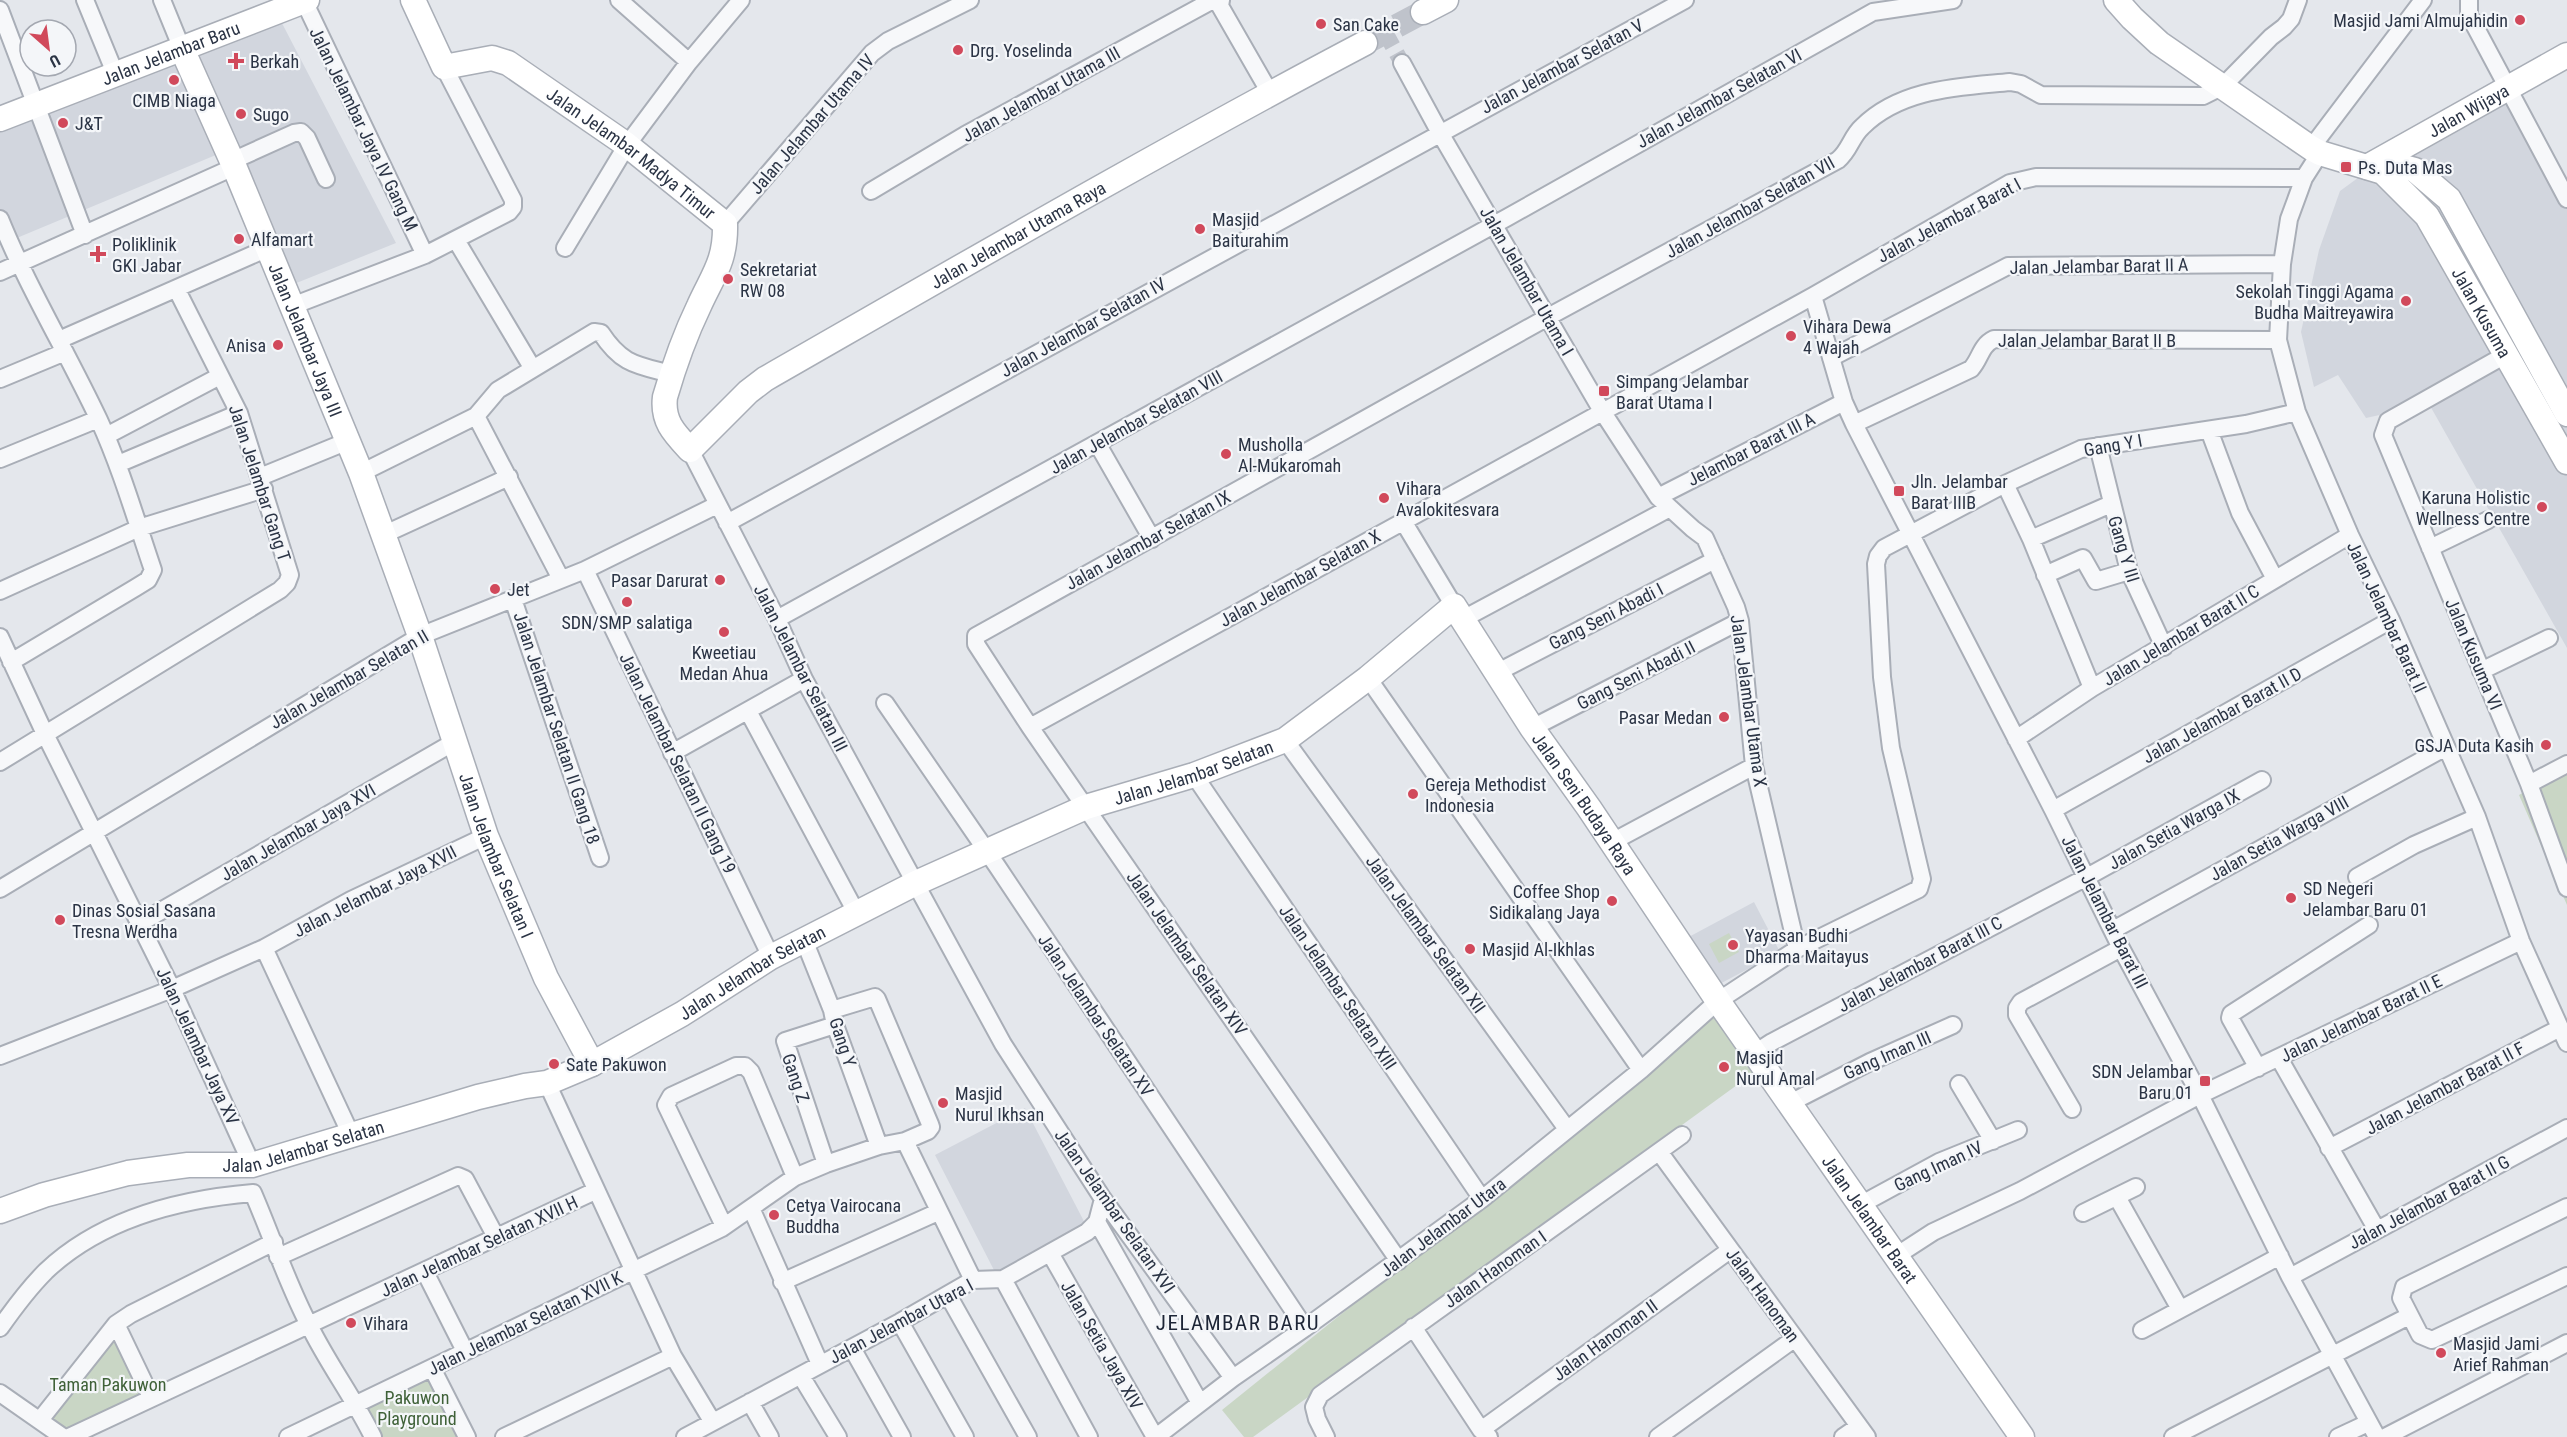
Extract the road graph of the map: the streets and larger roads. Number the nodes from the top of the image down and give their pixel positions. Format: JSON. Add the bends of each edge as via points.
{"nodes":[{"id":1,"x":85,"y":0,"type":"edge"},
{"id":2,"x":162,"y":0,"type":"edge"},
{"id":3,"x":413,"y":0,"type":"edge"},
{"id":4,"x":619,"y":0,"type":"edge"},
{"id":5,"x":741,"y":0,"type":"edge"},
{"id":6,"x":970,"y":0,"type":"edge"},
{"id":7,"x":1214,"y":0,"type":"edge"},
{"id":8,"x":1221,"y":0,"type":"edge"},
{"id":9,"x":1446,"y":0,"type":"edge"},
{"id":10,"x":1685,"y":0,"type":"edge"},
{"id":11,"x":1953,"y":0,"type":"edge"},
{"id":12,"x":2116,"y":0,"type":"edge"},
{"id":13,"x":2298,"y":0,"type":"edge"},
{"id":14,"x":2422,"y":0,"type":"edge"},
{"id":15,"x":2469,"y":0,"type":"edge"},
{"id":16,"x":305,"y":1,"type":"edge"},
{"id":17,"x":0,"y":10,"type":"edge"},
{"id":18,"x":1423,"y":12,"type":"tunnel mouth"},
{"id":19,"x":1365,"y":43,"type":"tunnel mouth"},
{"id":20,"x":182,"y":49,"type":"junction"},
{"id":21,"x":2567,"y":55,"type":"edge"},
{"id":22,"x":689,"y":62,"type":"junction"},
{"id":23,"x":1402,"y":63,"type":"tunnel mouth"},
{"id":24,"x":444,"y":67,"type":"junction"},
{"id":25,"x":115,"y":73,"type":"junction"},
{"id":26,"x":2223,"y":86,"type":"junction"},
{"id":27,"x":2506,"y":89,"type":"junction"},
{"id":28,"x":1270,"y":93,"type":"junction"},
{"id":29,"x":37,"y":105,"type":"junction"},
{"id":30,"x":0,"y":119,"type":"edge"},
{"id":31,"x":1440,"y":133,"type":"junction"},
{"id":32,"x":627,"y":145,"type":"junction"},
{"id":33,"x":2315,"y":150,"type":"junction"},
{"id":34,"x":233,"y":164,"type":"junction"},
{"id":35,"x":2375,"y":170,"type":"junction"},
{"id":36,"x":2304,"y":178,"type":"junction"},
{"id":37,"x":326,"y":179,"type":"dead end"},
{"id":38,"x":871,"y":191,"type":"dead end"},
{"id":39,"x":2567,"y":199,"type":"edge"},
{"id":40,"x":0,"y":219,"type":"edge"},
{"id":41,"x":725,"y":224,"type":"junction"},
{"id":42,"x":1494,"y":224,"type":"junction"},
{"id":43,"x":85,"y":235,"type":"junction"},
{"id":44,"x":456,"y":240,"type":"junction"},
{"id":45,"x":268,"y":248,"type":"junction"},
{"id":46,"x":565,"y":248,"type":"dead end"},
{"id":47,"x":425,"y":255,"type":"junction"},
{"id":48,"x":20,"y":263,"type":"junction"},
{"id":49,"x":2282,"y":264,"type":"junction"},
{"id":50,"x":0,"y":272,"type":"edge"},
{"id":51,"x":177,"y":290,"type":"junction"},
{"id":52,"x":1813,"y":296,"type":"junction"},
{"id":53,"x":292,"y":306,"type":"junction"},
{"id":54,"x":1548,"y":317,"type":"junction"},
{"id":55,"x":2278,"y":340,"type":"junction"},
{"id":56,"x":62,"y":346,"type":"junction"},
{"id":57,"x":2507,"y":354,"type":"junction"},
{"id":58,"x":1831,"y":358,"type":"junction"},
{"id":59,"x":533,"y":369,"type":"junction"},
{"id":60,"x":672,"y":374,"type":"junction"},
{"id":61,"x":220,"y":376,"type":"junction"},
{"id":62,"x":0,"y":380,"type":"edge"},
{"id":63,"x":1844,"y":402,"type":"junction"},
{"id":64,"x":1602,"y":411,"type":"junction"},
{"id":65,"x":2297,"y":412,"type":"junction"},
{"id":66,"x":239,"y":413,"type":"junction"},
{"id":67,"x":2567,"y":414,"type":"edge"},
{"id":68,"x":476,"y":416,"type":"junction"},
{"id":69,"x":99,"y":419,"type":"junction"},
{"id":70,"x":1854,"y":424,"type":"junction"},
{"id":71,"x":2209,"y":430,"type":"junction"},
{"id":72,"x":106,"y":436,"type":"junction"},
{"id":73,"x":348,"y":441,"type":"junction"},
{"id":74,"x":1097,"y":443,"type":"junction"},
{"id":75,"x":2098,"y":446,"type":"junction"},
{"id":76,"x":690,"y":450,"type":"junction"},
{"id":77,"x":0,"y":459,"type":"edge"},
{"id":78,"x":2567,"y":462,"type":"edge"},
{"id":79,"x":118,"y":464,"type":"junction"},
{"id":80,"x":361,"y":473,"type":"junction"},
{"id":81,"x":509,"y":477,"type":"junction"},
{"id":82,"x":262,"y":483,"type":"junction"},
{"id":83,"x":2005,"y":484,"type":"junction"},
{"id":84,"x":1664,"y":502,"type":"junction"},
{"id":85,"x":2111,"y":504,"type":"junction"},
{"id":86,"x":717,"y":506,"type":"junction"},
{"id":87,"x":2488,"y":520,"type":"dead end"},
{"id":88,"x":1403,"y":521,"type":"junction"},
{"id":89,"x":727,"y":523,"type":"junction"},
{"id":90,"x":138,"y":528,"type":"junction"},
{"id":91,"x":385,"y":534,"type":"junction"},
{"id":92,"x":1911,"y":535,"type":"junction"},
{"id":93,"x":2350,"y":535,"type":"junction"},
{"id":94,"x":1152,"y":539,"type":"junction"},
{"id":95,"x":2031,"y":539,"type":"junction"},
{"id":96,"x":2430,"y":548,"type":"junction"},
{"id":97,"x":1715,"y":560,"type":"junction"},
{"id":98,"x":585,"y":570,"type":"junction"},
{"id":99,"x":2129,"y":571,"type":"junction"},
{"id":100,"x":2045,"y":575,"type":"junction"},
{"id":101,"x":561,"y":579,"type":"junction"},
{"id":102,"x":2275,"y":579,"type":"junction"},
{"id":103,"x":0,"y":591,"type":"edge"},
{"id":104,"x":513,"y":599,"type":"junction"},
{"id":105,"x":1458,"y":613,"type":"junction"},
{"id":106,"x":777,"y":619,"type":"junction"},
{"id":107,"x":2391,"y":620,"type":"junction"},
{"id":108,"x":1740,"y":621,"type":"junction"},
{"id":109,"x":420,"y":636,"type":"junction"},
{"id":110,"x":0,"y":637,"type":"edge"},
{"id":111,"x":2549,"y":638,"type":"dead end"},
{"id":112,"x":976,"y":644,"type":"joint"},
{"id":113,"x":2164,"y":647,"type":"junction"},
{"id":114,"x":11,"y":662,"type":"junction"},
{"id":115,"x":2481,"y":671,"type":"junction"},
{"id":116,"x":1498,"y":672,"type":"junction"},
{"id":117,"x":1368,"y":678,"type":"junction"},
{"id":118,"x":804,"y":679,"type":"junction"},
{"id":119,"x":2092,"y":688,"type":"junction"},
{"id":120,"x":885,"y":703,"type":"dead end"},
{"id":121,"x":748,"y":711,"type":"junction"},
{"id":122,"x":1030,"y":727,"type":"junction"},
{"id":123,"x":1532,"y":728,"type":"junction"},
{"id":124,"x":45,"y":734,"type":"junction"},
{"id":125,"x":2016,"y":739,"type":"junction"},
{"id":126,"x":1285,"y":740,"type":"junction"},
{"id":127,"x":456,"y":741,"type":"junction"},
{"id":128,"x":2445,"y":747,"type":"junction"},
{"id":129,"x":672,"y":753,"type":"junction"},
{"id":130,"x":0,"y":762,"type":"edge"},
{"id":131,"x":2567,"y":764,"type":"edge"},
{"id":132,"x":1754,"y":766,"type":"junction"},
{"id":133,"x":1194,"y":775,"type":"junction"},
{"id":134,"x":2262,"y":780,"type":"dead end"},
{"id":135,"x":2529,"y":784,"type":"junction"},
{"id":136,"x":1086,"y":807,"type":"junction"},
{"id":137,"x":2053,"y":810,"type":"junction"},
{"id":138,"x":2476,"y":817,"type":"junction"},
{"id":139,"x":94,"y":831,"type":"junction"},
{"id":140,"x":486,"y":836,"type":"junction"},
{"id":141,"x":1612,"y":842,"type":"junction"},
{"id":142,"x":986,"y":851,"type":"junction"},
{"id":143,"x":600,"y":858,"type":"dead end"},
{"id":144,"x":2357,"y":877,"type":"dead end"},
{"id":145,"x":2087,"y":878,"type":"junction"},
{"id":146,"x":916,"y":883,"type":"junction"},
{"id":147,"x":2567,"y":888,"type":"edge"},
{"id":148,"x":0,"y":889,"type":"edge"},
{"id":149,"x":857,"y":914,"type":"junction"},
{"id":150,"x":140,"y":923,"type":"junction"},
{"id":151,"x":2369,"y":925,"type":"dead end"},
{"id":152,"x":2113,"y":930,"type":"junction"},
{"id":153,"x":804,"y":939,"type":"junction"},
{"id":154,"x":2521,"y":941,"type":"junction"},
{"id":155,"x":264,"y":948,"type":"junction"},
{"id":156,"x":2121,"y":948,"type":"junction"},
{"id":157,"x":1797,"y":949,"type":"junction"},
{"id":158,"x":771,"y":957,"type":"junction"},
{"id":159,"x":172,"y":989,"type":"junction"},
{"id":160,"x":1718,"y":1001,"type":"junction"},
{"id":161,"x":834,"y":1017,"type":"junction"},
{"id":162,"x":1953,"y":1025,"type":"dead end"},
{"id":163,"x":2560,"y":1028,"type":"junction"},
{"id":164,"x":2567,"y":1043,"type":"edge"},
{"id":165,"x":1755,"y":1053,"type":"junction"},
{"id":166,"x":0,"y":1056,"type":"edge"},
{"id":167,"x":2279,"y":1058,"type":"junction"},
{"id":168,"x":592,"y":1065,"type":"junction"},
{"id":169,"x":2258,"y":1068,"type":"junction"},
{"id":170,"x":1641,"y":1070,"type":"junction"},
{"id":171,"x":547,"y":1083,"type":"junction"},
{"id":172,"x":1959,"y":1084,"type":"dead end"},
{"id":173,"x":2200,"y":1095,"type":"junction"},
{"id":174,"x":1790,"y":1103,"type":"junction"},
{"id":175,"x":2072,"y":1109,"type":"dead end"},
{"id":176,"x":2567,"y":1128,"type":"edge"},
{"id":177,"x":1567,"y":1129,"type":"junction"},
{"id":178,"x":2018,"y":1130,"type":"dead end"},
{"id":179,"x":1682,"y":1135,"type":"dead end"},
{"id":180,"x":352,"y":1137,"type":"junction"},
{"id":181,"x":905,"y":1141,"type":"junction"},
{"id":182,"x":1993,"y":1141,"type":"junction"},
{"id":183,"x":879,"y":1146,"type":"junction"},
{"id":184,"x":2330,"y":1148,"type":"junction"},
{"id":185,"x":1660,"y":1153,"type":"junction"},
{"id":186,"x":826,"y":1164,"type":"junction"},
{"id":187,"x":252,"y":1165,"type":"junction"},
{"id":188,"x":795,"y":1177,"type":"junction"},
{"id":189,"x":2136,"y":1187,"type":"dead end"},
{"id":190,"x":595,"y":1191,"type":"junction"},
{"id":191,"x":2116,"y":1197,"type":"junction"},
{"id":192,"x":1102,"y":1199,"type":"junction"},
{"id":193,"x":1482,"y":1199,"type":"junction"},
{"id":194,"x":1860,"y":1205,"type":"junction"},
{"id":195,"x":2567,"y":1207,"type":"edge"},
{"id":196,"x":750,"y":1208,"type":"junction"},
{"id":197,"x":0,"y":1211,"type":"edge"},
{"id":198,"x":938,"y":1212,"type":"junction"},
{"id":199,"x":2083,"y":1214,"type":"dead end"},
{"id":200,"x":1097,"y":1222,"type":"junction"},
{"id":201,"x":724,"y":1226,"type":"junction"},
{"id":202,"x":2377,"y":1230,"type":"junction"},
{"id":203,"x":496,"y":1237,"type":"junction"},
{"id":204,"x":276,"y":1250,"type":"junction"},
{"id":205,"x":1730,"y":1250,"type":"junction"},
{"id":206,"x":1050,"y":1252,"type":"junction"},
{"id":207,"x":1896,"y":1256,"type":"junction"},
{"id":208,"x":2280,"y":1256,"type":"junction"},
{"id":209,"x":1399,"y":1261,"type":"junction"},
{"id":210,"x":425,"y":1272,"type":"junction"},
{"id":211,"x":633,"y":1272,"type":"junction"},
{"id":212,"x":2290,"y":1276,"type":"junction"},
{"id":213,"x":2567,"y":1276,"type":"edge"},
{"id":214,"x":1003,"y":1279,"type":"junction"},
{"id":215,"x":973,"y":1280,"type":"junction"},
{"id":216,"x":782,"y":1282,"type":"junction"},
{"id":217,"x":952,"y":1302,"type":"junction"},
{"id":218,"x":2180,"y":1309,"type":"junction"},
{"id":219,"x":2409,"y":1316,"type":"junction"},
{"id":220,"x":900,"y":1322,"type":"junction"},
{"id":221,"x":116,"y":1324,"type":"junction"},
{"id":222,"x":308,"y":1325,"type":"junction"},
{"id":223,"x":1413,"y":1327,"type":"junction"},
{"id":224,"x":0,"y":1328,"type":"edge"},
{"id":225,"x":1305,"y":1328,"type":"junction"},
{"id":226,"x":2142,"y":1330,"type":"dead end"},
{"id":227,"x":1794,"y":1339,"type":"junction"},
{"id":228,"x":2567,"y":1343,"type":"edge"},
{"id":229,"x":465,"y":1351,"type":"junction"},
{"id":230,"x":855,"y":1354,"type":"junction"},
{"id":231,"x":2331,"y":1355,"type":"junction"},
{"id":232,"x":673,"y":1356,"type":"junction"},
{"id":233,"x":820,"y":1364,"type":"junction"},
{"id":234,"x":432,"y":1368,"type":"junction"},
{"id":235,"x":801,"y":1376,"type":"junction"},
{"id":236,"x":1233,"y":1378,"type":"junction"},
{"id":237,"x":0,"y":1393,"type":"edge"},
{"id":238,"x":151,"y":1397,"type":"junction"},
{"id":239,"x":750,"y":1402,"type":"junction"},
{"id":240,"x":1200,"y":1403,"type":"junction"},
{"id":241,"x":357,"y":1404,"type":"junction"},
{"id":242,"x":40,"y":1420,"type":"junction"},
{"id":243,"x":712,"y":1421,"type":"junction"},
{"id":244,"x":2368,"y":1423,"type":"junction"},
{"id":245,"x":1863,"y":1431,"type":"edge"},
{"id":246,"x":1485,"y":1434,"type":"edge"},
{"id":247,"x":694,"y":1435,"type":"edge"},
{"id":248,"x":1162,"y":1435,"type":"edge"},
{"id":249,"x":63,"y":1437,"type":"edge"},
{"id":250,"x":69,"y":1437,"type":"edge"},
{"id":251,"x":288,"y":1437,"type":"edge"},
{"id":252,"x":373,"y":1437,"type":"edge"},
{"id":253,"x":467,"y":1437,"type":"edge"},
{"id":254,"x":504,"y":1437,"type":"edge"},
{"id":255,"x":770,"y":1437,"type":"edge"},
{"id":256,"x":838,"y":1437,"type":"edge"},
{"id":257,"x":902,"y":1437,"type":"edge"},
{"id":258,"x":965,"y":1437,"type":"edge"},
{"id":259,"x":1028,"y":1437,"type":"edge"},
{"id":260,"x":1089,"y":1437,"type":"edge"},
{"id":261,"x":1326,"y":1437,"type":"edge"},
{"id":262,"x":1658,"y":1437,"type":"edge"},
{"id":263,"x":1843,"y":1437,"type":"edge"},
{"id":264,"x":2022,"y":1437,"type":"edge"},
{"id":265,"x":2173,"y":1437,"type":"edge"},
{"id":266,"x":2338,"y":1437,"type":"edge"},
{"id":267,"x":2377,"y":1437,"type":"edge"},
{"id":268,"x":2385,"y":1437,"type":"edge"}],
"edges":[{"from":1,"to":25,"type":"street"},
{"from":2,"to":20,"type":"street"},
{"from":3,"to":24,"type":"street"},
{"from":4,"to":22,"type":"street"},
{"from":5,"to":22,"type":"street"},
{"from":6,"to":41,"type":"street","name":"Jalan Jelambar Utama IV","via":[[872,53]]},
{"from":7,"to":38,"type":"street","name":"Jalan Jelambar Utama III","via":[[965,135]]},
{"from":8,"to":28,"type":"street","via":[[1222,10]]},
{"from":9,"to":18,"type":"street"},
{"from":10,"to":31,"type":"street","name":"Jalan Jelambar Selatan V"},
{"from":11,"to":42,"type":"street","name":"Jalan Jelambar Selatan VI","via":[[1873,12]]},
{"from":12,"to":26,"type":"street","name":"Jalan Kusuma","via":[[2159,43]]},
{"from":13,"to":26,"type":"street","via":[[2291,19]]},
{"from":14,"to":33,"type":"street"},
{"from":15,"to":27,"type":"street","via":[[2469,15]]},
{"from":16,"to":20,"type":"street","name":"Jalan Jelambar Baru"},
{"from":16,"to":47,"type":"street","name":"Jalan Jelambar Jaya IV Gang M"},
{"from":17,"to":29,"type":"street"},
{"from":19,"to":28,"type":"street","name":"Jalan Jelambar Utama Raya"},
{"from":20,"to":25,"type":"street","name":"Jalan Jelambar Baru"},
{"from":20,"to":34,"type":"street","name":"Jalan Jelambar Jaya III"},
{"from":21,"to":27,"type":"street","name":"Jalan Wijaya"},
{"from":22,"to":32,"type":"street"},
{"from":23,"to":31,"type":"street","name":"Jalan Jelambar Utama I"},
{"from":24,"to":32,"type":"street","name":"Jalan Jelambar Madya Timur","via":[[492,58],[502,60]]},
{"from":24,"to":44,"type":"street","via":[[513,200],[509,212]]},
{"from":25,"to":29,"type":"street","name":"Jalan Jelambar Baru"},
{"from":26,"to":33,"type":"street","name":"Jalan Kusuma"},
{"from":26,"to":54,"type":"street","name":"Jalan Jelambar Selatan VII","via":[[2203,96],[2042,94],[2010,82],[1936,90],[1912,98],[1862,127],[1850,149],[1838,160]]},
{"from":27,"to":35,"type":"street","name":"Jalan Wijaya"},
{"from":27,"to":39,"type":"street"},
{"from":28,"to":76,"type":"street","name":"Jalan Jelambar Utama Raya","via":[[765,379]]},
{"from":29,"to":30,"type":"street","name":"Jalan Jelambar Baru"},
{"from":29,"to":43,"type":"street"},
{"from":31,"to":42,"type":"street","name":"Jalan Jelambar Utama I"},
{"from":31,"to":89,"type":"street","name":"Jalan Jelambar Selatan IV"},
{"from":32,"to":41,"type":"street","name":"Jalan Jelambar Madya Timur"},
{"from":32,"to":46,"type":"street"},
{"from":33,"to":35,"type":"street","name":"Jalan Kusuma"},
{"from":33,"to":36,"type":"street"},
{"from":34,"to":37,"type":"street","via":[[301,132]]},
{"from":34,"to":43,"type":"street"},
{"from":34,"to":45,"type":"street","name":"Jalan Jelambar Jaya III"},
{"from":35,"to":57,"type":"street","name":"Jalan Kusuma","via":[[2427,216]]},
{"from":35,"to":67,"type":"street","name":"Jalan Kusuma","via":[[2415,170],[2449,199]]},
{"from":36,"to":49,"type":"street","name":"Jalan Jelambar Barat II","via":[[2289,219]]},
{"from":36,"to":52,"type":"street","name":"Jalan Jelambar Barat I","via":[[2024,178]]},
{"from":40,"to":48,"type":"street"},
{"from":41,"to":60,"type":"street","name":"Jalan Jelambar Madya Timur","via":[[724,254],[699,304]]},
{"from":42,"to":54,"type":"street","name":"Jalan Jelambar Utama I"},
{"from":42,"to":74,"type":"street","name":"Jalan Jelambar Selatan VIII"},
{"from":43,"to":48,"type":"street"},
{"from":44,"to":47,"type":"street"},
{"from":44,"to":59,"type":"street"},
{"from":45,"to":51,"type":"street"},
{"from":45,"to":53,"type":"street","name":"Jalan Jelambar Jaya III"},
{"from":47,"to":53,"type":"street"},
{"from":48,"to":50,"type":"street"},
{"from":48,"to":56,"type":"street"},
{"from":49,"to":55,"type":"street","name":"Jalan Jelambar Barat II"},
{"from":49,"to":58,"type":"street","name":"Jalan Jelambar Barat II A","via":[[2008,266]]},
{"from":51,"to":56,"type":"street"},
{"from":51,"to":61,"type":"street","name":"Jalan Jelambar Gang T"},
{"from":52,"to":58,"type":"street","name":"Jalan Jelambar Barat III"},
{"from":52,"to":64,"type":"street","name":"Jalan Jelambar Barat I"},
{"from":53,"to":73,"type":"street","name":"Jalan Jelambar Jaya III"},
{"from":54,"to":64,"type":"street","name":"Jalan Jelambar Utama I"},
{"from":54,"to":94,"type":"street","name":"Jalan Jelambar Selatan IX"},
{"from":55,"to":65,"type":"street","name":"Jalan Jelambar Barat II"},
{"from":55,"to":70,"type":"street","name":"Jalan Jelambar Barat II B","via":[[1994,339],[1984,345],[1971,369]]},
{"from":56,"to":62,"type":"street"},
{"from":56,"to":69,"type":"street"},
{"from":57,"to":78,"type":"street","name":"Jalan Kusuma"},
{"from":57,"to":96,"type":"street","name":"Jalan Kusuma VI","via":[[2388,422],[2383,435]]},
{"from":58,"to":63,"type":"street","name":"Jalan Jelambar Barat III"},
{"from":59,"to":60,"type":"street","via":[[598,332],[632,365]]},
{"from":59,"to":68,"type":"street","via":[[498,390]]},
{"from":60,"to":76,"type":"street","name":"Jalan Jelambar Madya Timur","via":[[663,409],[670,429]]},
{"from":61,"to":66,"type":"street","name":"Jalan Jelambar Gang T"},
{"from":61,"to":72,"type":"street"},
{"from":63,"to":70,"type":"street","name":"Jalan Jelambar Barat III"},
{"from":63,"to":84,"type":"street","name":"Jelambar Barat III A"},
{"from":64,"to":84,"type":"street","name":"Jalan Jelambar Utama I"},
{"from":64,"to":88,"type":"street","name":"Jalan Jelambar Selatan X"},
{"from":65,"to":71,"type":"street","name":"Gang Y I"},
{"from":65,"to":93,"type":"street","name":"Jalan Jelambar Barat II"},
{"from":66,"to":79,"type":"street"},
{"from":66,"to":82,"type":"street","name":"Jalan Jelambar Gang T"},
{"from":68,"to":80,"type":"street"},
{"from":68,"to":81,"type":"street"},
{"from":69,"to":72,"type":"street"},
{"from":69,"to":77,"type":"street"},
{"from":70,"to":92,"type":"street","name":"Jalan Jelambar Barat III"},
{"from":71,"to":75,"type":"street","name":"Gang Y I"},
{"from":71,"to":102,"type":"street","via":[[2240,513]]},
{"from":72,"to":79,"type":"street"},
{"from":73,"to":80,"type":"street","name":"Jalan Jelambar Jaya III"},
{"from":73,"to":82,"type":"street"},
{"from":74,"to":94,"type":"street"},
{"from":74,"to":106,"type":"street","name":"Jalan Jelambar Selatan VIII"},
{"from":75,"to":83,"type":"street","name":"Gang Y I","via":[[2081,449]]},
{"from":75,"to":85,"type":"street","name":"Gang Y III"},
{"from":76,"to":86,"type":"street","name":"Jalan Jelambar Selatan III"},
{"from":79,"to":90,"type":"street"},
{"from":80,"to":91,"type":"street","name":"Jalan Jelambar Jaya III"},
{"from":81,"to":91,"type":"street"},
{"from":81,"to":101,"type":"street"},
{"from":82,"to":90,"type":"street"},
{"from":82,"to":124,"type":"street","name":"Jalan Jelambar Gang T","via":[[290,575],[287,583]]},
{"from":83,"to":92,"type":"street","name":"Gang Y I"},
{"from":83,"to":95,"type":"street"},
{"from":84,"to":97,"type":"street","name":"Jalan Jelambar Utama X","via":[[1705,538]]},
{"from":84,"to":105,"type":"street","name":"Jalan Jelambar Selatan"},
{"from":85,"to":95,"type":"street"},
{"from":85,"to":99,"type":"street","name":"Gang Y III"},
{"from":86,"to":89,"type":"street","name":"Jalan Jelambar Selatan III"},
{"from":86,"to":98,"type":"street","name":"Jalan Jelambar Selatan II"},
{"from":87,"to":96,"type":"street"},
{"from":88,"to":105,"type":"street"},
{"from":88,"to":122,"type":"street","name":"Jalan Jelambar Selatan X"},
{"from":89,"to":106,"type":"street","name":"Jalan Jelambar Selatan III"},
{"from":90,"to":103,"type":"street"},
{"from":90,"to":114,"type":"street","via":[[153,570],[148,580]]},
{"from":91,"to":109,"type":"street","name":"Jalan Jelambar Jaya III"},
{"from":92,"to":125,"type":"street","name":"Jalan Jelambar Barat III"},
{"from":92,"to":157,"type":"street","name":"Gang Y I","via":[[1884,548],[1876,564],[1882,677],[1891,748],[1922,884],[1914,893]]},
{"from":93,"to":102,"type":"street","name":"Jalan Jelambar Barat II C"},
{"from":93,"to":107,"type":"street","name":"Jalan Jelambar Barat II"},
{"from":94,"to":112,"type":"street","name":"Jalan Jelambar Selatan IX","via":[[979,632]]},
{"from":95,"to":100,"type":"street"},
{"from":96,"to":115,"type":"street","name":"Jalan Kusuma VI"},
{"from":97,"to":108,"type":"street","name":"Jalan Jelambar Utama X"},
{"from":97,"to":116,"type":"street","name":"Gang Seni Abadi I"},
{"from":98,"to":101,"type":"street","name":"Jalan Jelambar Selatan II"},
{"from":98,"to":129,"type":"street","name":"Jalan Jelambar Selatan II Gang 19"},
{"from":99,"to":100,"type":"street","via":[[2096,581],[2083,558]]},
{"from":99,"to":113,"type":"street","name":"Gang Y III"},
{"from":100,"to":119,"type":"street"},
{"from":101,"to":104,"type":"street","name":"Jalan Jelambar Selatan II"},
{"from":102,"to":113,"type":"street","name":"Jalan Jelambar Barat II C"},
{"from":104,"to":109,"type":"street","name":"Jalan Jelambar Selatan II"},
{"from":104,"to":143,"type":"street","name":"Jalan Jelambar Selatan II Gang 18"},
{"from":105,"to":116,"type":"street","name":"Jalan Seni Budaya Raya"},
{"from":105,"to":117,"type":"street","name":"Jalan Jelambar Selatan"},
{"from":106,"to":118,"type":"street","name":"Jalan Jelambar Selatan III"},
{"from":107,"to":128,"type":"street","name":"Jalan Jelambar Barat II"},
{"from":107,"to":137,"type":"street","name":"Jalan Jelambar Barat II D"},
{"from":108,"to":123,"type":"street","name":"Gang Seni Abadi II"},
{"from":108,"to":132,"type":"street","name":"Jalan Jelambar Utama X"},
{"from":109,"to":127,"type":"street","name":"Jalan Jelambar Selatan I"},
{"from":109,"to":139,"type":"street","name":"Jalan Jelambar Selatan II"},
{"from":110,"to":114,"type":"street","name":"Jalan Jelambar Jaya XV"},
{"from":111,"to":115,"type":"street"},
{"from":112,"to":122,"type":"street","name":"Jalan Jelambar Selatan XIV"},
{"from":113,"to":119,"type":"street","name":"Jalan Jelambar Barat II C"},
{"from":114,"to":124,"type":"street","name":"Jalan Jelambar Jaya XV"},
{"from":115,"to":135,"type":"street","name":"Jalan Kusuma VI"},
{"from":116,"to":123,"type":"street","name":"Jalan Seni Budaya Raya"},
{"from":117,"to":126,"type":"street","name":"Jalan Jelambar Selatan"},
{"from":117,"to":170,"type":"street"},
{"from":118,"to":121,"type":"street"},
{"from":118,"to":146,"type":"street","name":"Jalan Jelambar Selatan III"},
{"from":119,"to":125,"type":"street","name":"Jalan Jelambar Barat II C"},
{"from":120,"to":142,"type":"street","name":"Jalan Jelambar Selatan XV"},
{"from":121,"to":129,"type":"street"},
{"from":121,"to":149,"type":"street"},
{"from":122,"to":136,"type":"street","name":"Jalan Jelambar Selatan XIV"},
{"from":123,"to":141,"type":"street","name":"Jalan Seni Budaya Raya"},
{"from":124,"to":130,"type":"street","name":"Jalan Jelambar Gang T"},
{"from":124,"to":139,"type":"street","name":"Jalan Jelambar Jaya XV"},
{"from":125,"to":137,"type":"street","name":"Jalan Jelambar Barat III"},
{"from":126,"to":133,"type":"street","name":"Jalan Jelambar Selatan"},
{"from":126,"to":177,"type":"street","name":"Jalan Jelambar Selatan XII"},
{"from":127,"to":140,"type":"street","name":"Jalan Jelambar Selatan I"},
{"from":127,"to":150,"type":"street","name":"Jalan Jelambar Jaya XVI"},
{"from":128,"to":138,"type":"street","name":"Jalan Jelambar Barat II"},
{"from":128,"to":152,"type":"street","name":"Jalan Setia Warga VIII"},
{"from":129,"to":158,"type":"street","name":"Jalan Jelambar Selatan II Gang 19"},
{"from":131,"to":135,"type":"street"},
{"from":132,"to":141,"type":"street"},
{"from":132,"to":157,"type":"street","name":"Jalan Jelambar Utama X"},
{"from":133,"to":136,"type":"street","name":"Jalan Jelambar Selatan"},
{"from":133,"to":193,"type":"street","name":"Jalan Jelambar Selatan XIII"},
{"from":134,"to":145,"type":"street","name":"Jalan Setia Warga IX"},
{"from":135,"to":147,"type":"street","name":"Jalan Kusuma VI"},
{"from":136,"to":142,"type":"street","name":"Jalan Jelambar Selatan"},
{"from":136,"to":209,"type":"street","name":"Jalan Jelambar Selatan XIV"},
{"from":137,"to":145,"type":"street","name":"Jalan Jelambar Barat III"},
{"from":138,"to":144,"type":"street"},
{"from":138,"to":154,"type":"street","name":"Jalan Jelambar Barat II"},
{"from":139,"to":148,"type":"street","name":"Jalan Jelambar Selatan II"},
{"from":139,"to":150,"type":"street","name":"Jalan Jelambar Jaya XV"},
{"from":140,"to":155,"type":"street","name":"Jalan Jelambar Jaya XVII","via":[[351,900]]},
{"from":140,"to":168,"type":"street","name":"Jalan Jelambar Selatan I","via":[[546,978]]},
{"from":141,"to":160,"type":"street","name":"Jalan Seni Budaya Raya"},
{"from":142,"to":146,"type":"street","name":"Jalan Jelambar Selatan"},
{"from":142,"to":225,"type":"street","name":"Jalan Jelambar Selatan XV"},
{"from":145,"to":152,"type":"street","name":"Jalan Jelambar Barat III"},
{"from":145,"to":165,"type":"street","name":"Jalan Jelambar Barat III C"},
{"from":146,"to":149,"type":"street","name":"Jalan Jelambar Selatan"},
{"from":146,"to":192,"type":"street","name":"Jalan Jelambar Selatan XVI","via":[[1003,1044]]},
{"from":149,"to":153,"type":"street","name":"Jalan Jelambar Selatan"},
{"from":150,"to":159,"type":"street","name":"Jalan Jelambar Jaya XV"},
{"from":151,"to":169,"type":"street","via":[[2231,1014]]},
{"from":152,"to":156,"type":"street","name":"Jalan Jelambar Barat III"},
{"from":153,"to":158,"type":"street","name":"Jalan Jelambar Selatan"},
{"from":153,"to":161,"type":"street","name":"Gang Y"},
{"from":154,"to":163,"type":"street","name":"Jalan Jelambar Barat II"},
{"from":154,"to":167,"type":"street","name":"Jalan Jelambar Barat II E"},
{"from":155,"to":159,"type":"street","name":"Jalan Jelambar Jaya XVII"},
{"from":155,"to":180,"type":"street"},
{"from":156,"to":173,"type":"street","name":"Jalan Jelambar Barat III"},
{"from":156,"to":175,"type":"street","via":[[2021,1002],[2017,1008],[2017,1015]]},
{"from":157,"to":160,"type":"street","name":"Jalan Jelambar Utara"},
{"from":158,"to":168,"type":"street","name":"Jalan Jelambar Selatan"},
{"from":159,"to":166,"type":"street","name":"Jalan Jelambar Jaya XVII"},
{"from":159,"to":187,"type":"street","name":"Jalan Jelambar Jaya XV"},
{"from":160,"to":165,"type":"street","name":"Jalan Jelambar Barat"},
{"from":160,"to":170,"type":"street","name":"Jalan Jelambar Utara"},
{"from":161,"to":181,"type":"street","name":"Jalan Jelambar Selatan XVII K","via":[[877,999],[931,1127]]},
{"from":161,"to":183,"type":"street","name":"Gang Y"},
{"from":161,"to":186,"type":"street","name":"Gang Z","via":[[785,1041]]},
{"from":162,"to":174,"type":"street","name":"Gang Iman III"},
{"from":163,"to":164,"type":"street","name":"Jalan Jelambar Barat II"},
{"from":163,"to":184,"type":"street","name":"Jalan Jelambar Barat II F"},
{"from":165,"to":174,"type":"street","name":"Jalan Jelambar Barat"},
{"from":167,"to":169,"type":"street","name":"Jalan Jelambar Barat II E"},
{"from":167,"to":184,"type":"street"},
{"from":168,"to":171,"type":"street","name":"Jalan Jelambar Selatan"},
{"from":169,"to":173,"type":"street","name":"Jalan Jelambar Barat II E"},
{"from":170,"to":177,"type":"street","name":"Jalan Jelambar Utara"},
{"from":171,"to":180,"type":"street","name":"Jalan Jelambar Selatan","via":[[478,1097]]},
{"from":171,"to":190,"type":"street"},
{"from":172,"to":182,"type":"street"},
{"from":173,"to":207,"type":"street","name":"Jalan Jelambar Barat II E","via":[[1933,1233]]},
{"from":173,"to":208,"type":"street","name":"Jalan Jelambar Barat III"},
{"from":174,"to":194,"type":"street","name":"Jalan Jelambar Barat"},
{"from":176,"to":202,"type":"street","name":"Jalan Jelambar Barat II G"},
{"from":177,"to":193,"type":"street","name":"Jalan Jelambar Utara"},
{"from":178,"to":182,"type":"street","name":"Gang Iman IV"},
{"from":179,"to":185,"type":"street","name":"Jalan Hanoman I"},
{"from":180,"to":187,"type":"street","name":"Jalan Jelambar Selatan"},
{"from":181,"to":183,"type":"street","name":"Jalan Jelambar Selatan XVII K"},
{"from":181,"to":198,"type":"street"},
{"from":182,"to":194,"type":"street","name":"Gang Iman IV","via":[[1939,1162]]},
{"from":183,"to":186,"type":"street","name":"Jalan Jelambar Selatan XVII K"},
{"from":184,"to":202,"type":"street"},
{"from":185,"to":205,"type":"street","name":"Jalan Hanoman"},
{"from":185,"to":223,"type":"street","name":"Jalan Hanoman I"},
{"from":186,"to":188,"type":"street","name":"Jalan Jelambar Selatan XVII K"},
{"from":187,"to":197,"type":"street","name":"Jalan Jelambar Selatan","via":[[189,1165],[128,1173]]},
{"from":188,"to":196,"type":"street","name":"Jalan Jelambar Selatan XVII K"},
{"from":188,"to":201,"type":"street","via":[[745,1066],[736,1066],[671,1096],[666,1105]]},
{"from":189,"to":191,"type":"street"},
{"from":190,"to":203,"type":"street","name":"Jalan Jelambar Selatan XVII H"},
{"from":190,"to":211,"type":"street"},
{"from":191,"to":199,"type":"street"},
{"from":191,"to":218,"type":"street"},
{"from":192,"to":200,"type":"street"},
{"from":192,"to":236,"type":"street","name":"Jalan Jelambar Selatan XVI"},
{"from":193,"to":209,"type":"street","name":"Jalan Jelambar Utara"},
{"from":194,"to":207,"type":"street","name":"Jalan Jelambar Barat"},
{"from":195,"to":219,"type":"street","via":[[2404,1287],[2401,1298]]},
{"from":196,"to":201,"type":"street","name":"Jalan Jelambar Selatan XVII K"},
{"from":196,"to":216,"type":"street"},
{"from":198,"to":215,"type":"street"},
{"from":198,"to":216,"type":"street"},
{"from":200,"to":206,"type":"street","name":"Jalan Jelambar Utara I","via":[[1087,1232]]},
{"from":200,"to":240,"type":"street"},
{"from":201,"to":211,"type":"street","name":"Jalan Jelambar Selatan XVII K"},
{"from":202,"to":212,"type":"street","name":"Jalan Jelambar Barat II G"},
{"from":203,"to":204,"type":"street","via":[[465,1179],[458,1176]]},
{"from":203,"to":210,"type":"street","name":"Jalan Jelambar Selatan XVII H"},
{"from":204,"to":221,"type":"street"},
{"from":204,"to":222,"type":"street"},
{"from":204,"to":224,"type":"street","via":[[253,1194],[210,1197],[146,1214],[104,1230],[69,1253],[46,1271]]},
{"from":205,"to":227,"type":"street","name":"Jalan Hanoman"},
{"from":205,"to":246,"type":"street","name":"Jalan Hanoman II"},
{"from":206,"to":214,"type":"street","name":"Jalan Jelambar Utara I"},
{"from":206,"to":248,"type":"street","name":"Jalan Setia Jaya XIV"},
{"from":207,"to":264,"type":"street","name":"Jalan Jelambar Barat"},
{"from":208,"to":212,"type":"street","name":"Jalan Jelambar Barat III"},
{"from":208,"to":218,"type":"street"},
{"from":209,"to":225,"type":"street","name":"Jalan Jelambar Utara"},
{"from":210,"to":222,"type":"street","name":"Jalan Jelambar Selatan XVII H"},
{"from":210,"to":229,"type":"street"},
{"from":211,"to":229,"type":"street","name":"Jalan Jelambar Selatan XVII K"},
{"from":211,"to":232,"type":"street"},
{"from":212,"to":231,"type":"street","name":"Jalan Jelambar Barat III"},
{"from":213,"to":219,"type":"street","via":[[2432,1340],[2420,1335]]},
{"from":214,"to":215,"type":"street","name":"Jalan Jelambar Utara I"},
{"from":214,"to":260,"type":"street"},
{"from":215,"to":217,"type":"street","name":"Jalan Jelambar Utara I"},
{"from":216,"to":233,"type":"street"},
{"from":217,"to":220,"type":"street","name":"Jalan Jelambar Utara I"},
{"from":217,"to":259,"type":"street"},
{"from":218,"to":226,"type":"street"},
{"from":219,"to":231,"type":"street"},
{"from":220,"to":230,"type":"street","name":"Jalan Jelambar Utara I"},
{"from":220,"to":258,"type":"street"},
{"from":221,"to":238,"type":"street"},
{"from":221,"to":242,"type":"street"},
{"from":222,"to":238,"type":"street","name":"Jalan Jelambar Selatan XVII H"},
{"from":222,"to":241,"type":"street","via":[[346,1393]]},
{"from":223,"to":246,"type":"street"},
{"from":223,"to":261,"type":"street","name":"Jalan Hanoman I","via":[[1320,1395],[1314,1407]]},
{"from":225,"to":236,"type":"street","name":"Jalan Jelambar Utara"},
{"from":227,"to":245,"type":"street","name":"Jalan Hanoman"},
{"from":227,"to":262,"type":"street"},
{"from":228,"to":268,"type":"street"},
{"from":229,"to":234,"type":"street","name":"Jalan Jelambar Selatan XVII K"},
{"from":230,"to":233,"type":"street","name":"Jalan Jelambar Utara I"},
{"from":230,"to":257,"type":"street"},
{"from":231,"to":244,"type":"street","name":"Jalan Jelambar Barat III"},
{"from":231,"to":265,"type":"street"},
{"from":232,"to":243,"type":"street"},
{"from":232,"to":254,"type":"street"},
{"from":233,"to":235,"type":"street","name":"Jalan Jelambar Utara I"},
{"from":234,"to":241,"type":"street","name":"Jalan Jelambar Selatan XVII K"},
{"from":234,"to":253,"type":"street"},
{"from":235,"to":239,"type":"street","name":"Jalan Jelambar Utara I"},
{"from":235,"to":256,"type":"street"},
{"from":236,"to":240,"type":"street","name":"Jalan Jelambar Utara"},
{"from":237,"to":242,"type":"street"},
{"from":238,"to":250,"type":"street","name":"Jalan Jelambar Selatan XVII H"},
{"from":239,"to":243,"type":"street","name":"Jalan Jelambar Utara I"},
{"from":239,"to":255,"type":"street"},
{"from":240,"to":248,"type":"street","name":"Jalan Jelambar Utara"},
{"from":241,"to":251,"type":"street","name":"Jalan Jelambar Selatan XVII K"},
{"from":241,"to":252,"type":"street"},
{"from":242,"to":249,"type":"street"},
{"from":243,"to":247,"type":"street","name":"Jalan Jelambar Utara I"},
{"from":244,"to":266,"type":"street"},
{"from":244,"to":267,"type":"street","name":"Jalan Jelambar Barat III"},
{"from":245,"to":263,"type":"street"}]}
